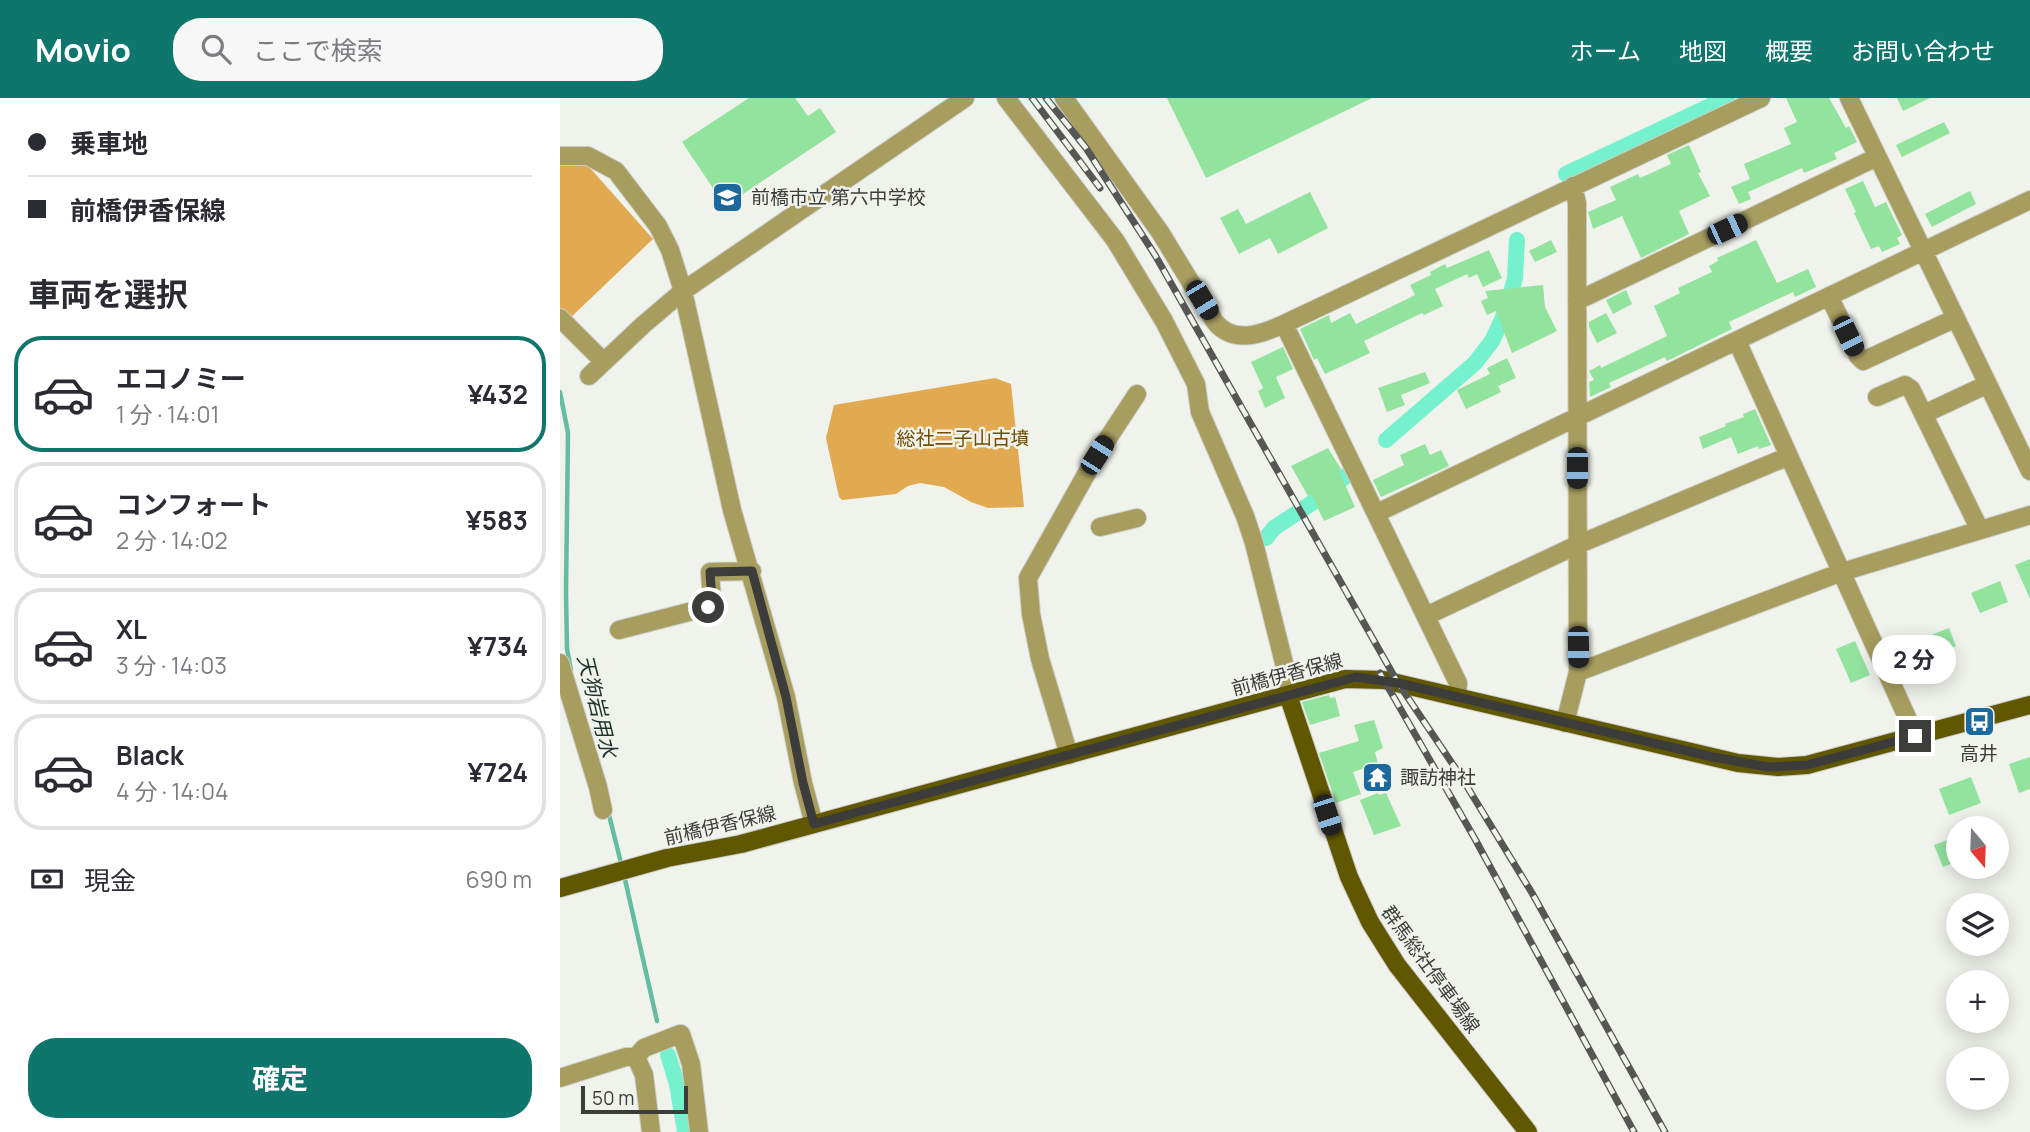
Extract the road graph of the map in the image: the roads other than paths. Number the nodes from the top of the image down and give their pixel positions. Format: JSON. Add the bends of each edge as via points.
{"nodes":[{"id":1,"x":965,"y":98,"type":"edge"},
{"id":2,"x":1006,"y":98,"type":"edge"},
{"id":3,"x":1064,"y":98,"type":"edge"},
{"id":4,"x":1761,"y":98,"type":"edge"},
{"id":5,"x":1849,"y":98,"type":"edge"},
{"id":6,"x":560,"y":156,"type":"edge"},
{"id":7,"x":1877,"y":157,"type":"junction"},
{"id":8,"x":1573,"y":186,"type":"junction"},
{"id":9,"x":2030,"y":200,"type":"edge"},
{"id":10,"x":1923,"y":250,"type":"junction"},
{"id":11,"x":683,"y":291,"type":"junction"},
{"id":12,"x":1829,"y":296,"type":"junction"},
{"id":13,"x":1577,"y":301,"type":"junction"},
{"id":14,"x":560,"y":318,"type":"edge"},
{"id":15,"x":1956,"y":318,"type":"junction"},
{"id":16,"x":1284,"y":324,"type":"junction"},
{"id":17,"x":1737,"y":341,"type":"junction"},
{"id":18,"x":604,"y":362,"type":"junction"},
{"id":19,"x":589,"y":376,"type":"dead end"},
{"id":20,"x":1988,"y":384,"type":"junction"},
{"id":21,"x":1137,"y":394,"type":"dead end"},
{"id":22,"x":1877,"y":397,"type":"dead end"},
{"id":23,"x":1924,"y":414,"type":"junction"},
{"id":24,"x":1577,"y":417,"type":"junction"},
{"id":25,"x":1789,"y":456,"type":"junction"},
{"id":26,"x":2030,"y":471,"type":"edge"},
{"id":27,"x":1377,"y":513,"type":"junction"},
{"id":28,"x":2030,"y":515,"type":"edge"},
{"id":29,"x":1137,"y":518,"type":"dead end"},
{"id":30,"x":1100,"y":527,"type":"dead end"},
{"id":31,"x":1978,"y":531,"type":"junction"},
{"id":32,"x":1577,"y":545,"type":"junction"},
{"id":33,"x":752,"y":571,"type":"junction"},
{"id":34,"x":1842,"y":572,"type":"junction"},
{"id":35,"x":1426,"y":616,"type":"junction"},
{"id":36,"x":619,"y":631,"type":"dead end"},
{"id":37,"x":560,"y":663,"type":"edge"},
{"id":38,"x":1578,"y":672,"type":"junction"},
{"id":39,"x":1288,"y":695,"type":"junction"},
{"id":40,"x":1457,"y":698,"type":"junction"},
{"id":41,"x":2030,"y":705,"type":"edge"},
{"id":42,"x":1565,"y":723,"type":"junction"},
{"id":43,"x":1915,"y":736,"type":"junction"},
{"id":44,"x":1069,"y":754,"type":"junction"},
{"id":45,"x":603,"y":810,"type":"dead end"},
{"id":46,"x":814,"y":824,"type":"junction"},
{"id":47,"x":560,"y":888,"type":"edge"},
{"id":48,"x":636,"y":1057,"type":"junction"},
{"id":49,"x":560,"y":1078,"type":"edge"},
{"id":50,"x":651,"y":1132,"type":"edge"},
{"id":51,"x":699,"y":1132,"type":"edge"},
{"id":52,"x":1528,"y":1132,"type":"edge"}],
"edges":[{"from":1,"to":11,"type":"street"},
{"from":2,"to":39,"type":"street","via":[[1115,240],[1196,384],[1200,412],[1254,543],[1289,683]]},
{"from":3,"to":16,"type":"street","via":[[1160,232],[1220,329],[1246,335]]},
{"from":4,"to":8,"type":"street"},
{"from":5,"to":7,"type":"street"},
{"from":6,"to":11,"type":"street","via":[[588,156],[616,171],[658,226]]},
{"from":7,"to":10,"type":"street"},
{"from":7,"to":13,"type":"street"},
{"from":8,"to":13,"type":"street"},
{"from":8,"to":16,"type":"street"},
{"from":9,"to":10,"type":"street"},
{"from":10,"to":12,"type":"street"},
{"from":10,"to":15,"type":"street"},
{"from":11,"to":18,"type":"street"},
{"from":11,"to":33,"type":"street","via":[[732,510]]},
{"from":12,"to":15,"type":"street","via":[[1863,360]]},
{"from":12,"to":17,"type":"street"},
{"from":13,"to":24,"type":"street"},
{"from":14,"to":18,"type":"street"},
{"from":15,"to":20,"type":"street"},
{"from":16,"to":27,"type":"street"},
{"from":17,"to":24,"type":"street"},
{"from":17,"to":25,"type":"street"},
{"from":18,"to":19,"type":"street"},
{"from":20,"to":23,"type":"street"},
{"from":20,"to":26,"type":"street"},
{"from":21,"to":44,"type":"street","via":[[1028,578],[1040,659]]},
{"from":22,"to":23,"type":"street","via":[[1905,384]]},
{"from":23,"to":31,"type":"street"},
{"from":24,"to":27,"type":"street"},
{"from":24,"to":32,"type":"street"},
{"from":25,"to":32,"type":"street"},
{"from":25,"to":34,"type":"street"},
{"from":27,"to":35,"type":"street"},
{"from":28,"to":31,"type":"street"},
{"from":29,"to":30,"type":"street"},
{"from":31,"to":34,"type":"street"},
{"from":32,"to":35,"type":"street"},
{"from":32,"to":38,"type":"street"},
{"from":33,"to":36,"type":"street","via":[[710,572],[712,600],[708,607]]},
{"from":33,"to":46,"type":"street"},
{"from":34,"to":38,"type":"street"},
{"from":34,"to":43,"type":"street"},
{"from":35,"to":40,"type":"street","via":[[1458,683]]},
{"from":37,"to":45,"type":"street"},
{"from":38,"to":42,"type":"street"},
{"from":39,"to":40,"type":"main road","name":"前橋伊香保線","via":[[1356,677]]},
{"from":39,"to":44,"type":"main road","name":"前橋伊香保線"},
{"from":39,"to":52,"type":"main road","name":"群馬総社停車場線","via":[[1345,865],[1370,922],[1393,959]]},
{"from":40,"to":42,"type":"main road","name":"前橋伊香保線"},
{"from":41,"to":43,"type":"main road","name":"前橋伊香保線"},
{"from":42,"to":43,"type":"main road","name":"前橋伊香保線","via":[[1738,763],[1778,767],[1814,764]]},
{"from":44,"to":46,"type":"main road","name":"前橋伊香保線"},
{"from":46,"to":47,"type":"main road","name":"前橋伊香保線"},
{"from":48,"to":49,"type":"street"},
{"from":48,"to":50,"type":"street","via":[[644,1075]]},
{"from":48,"to":51,"type":"street","via":[[644,1048],[681,1034],[691,1064]]}]}
